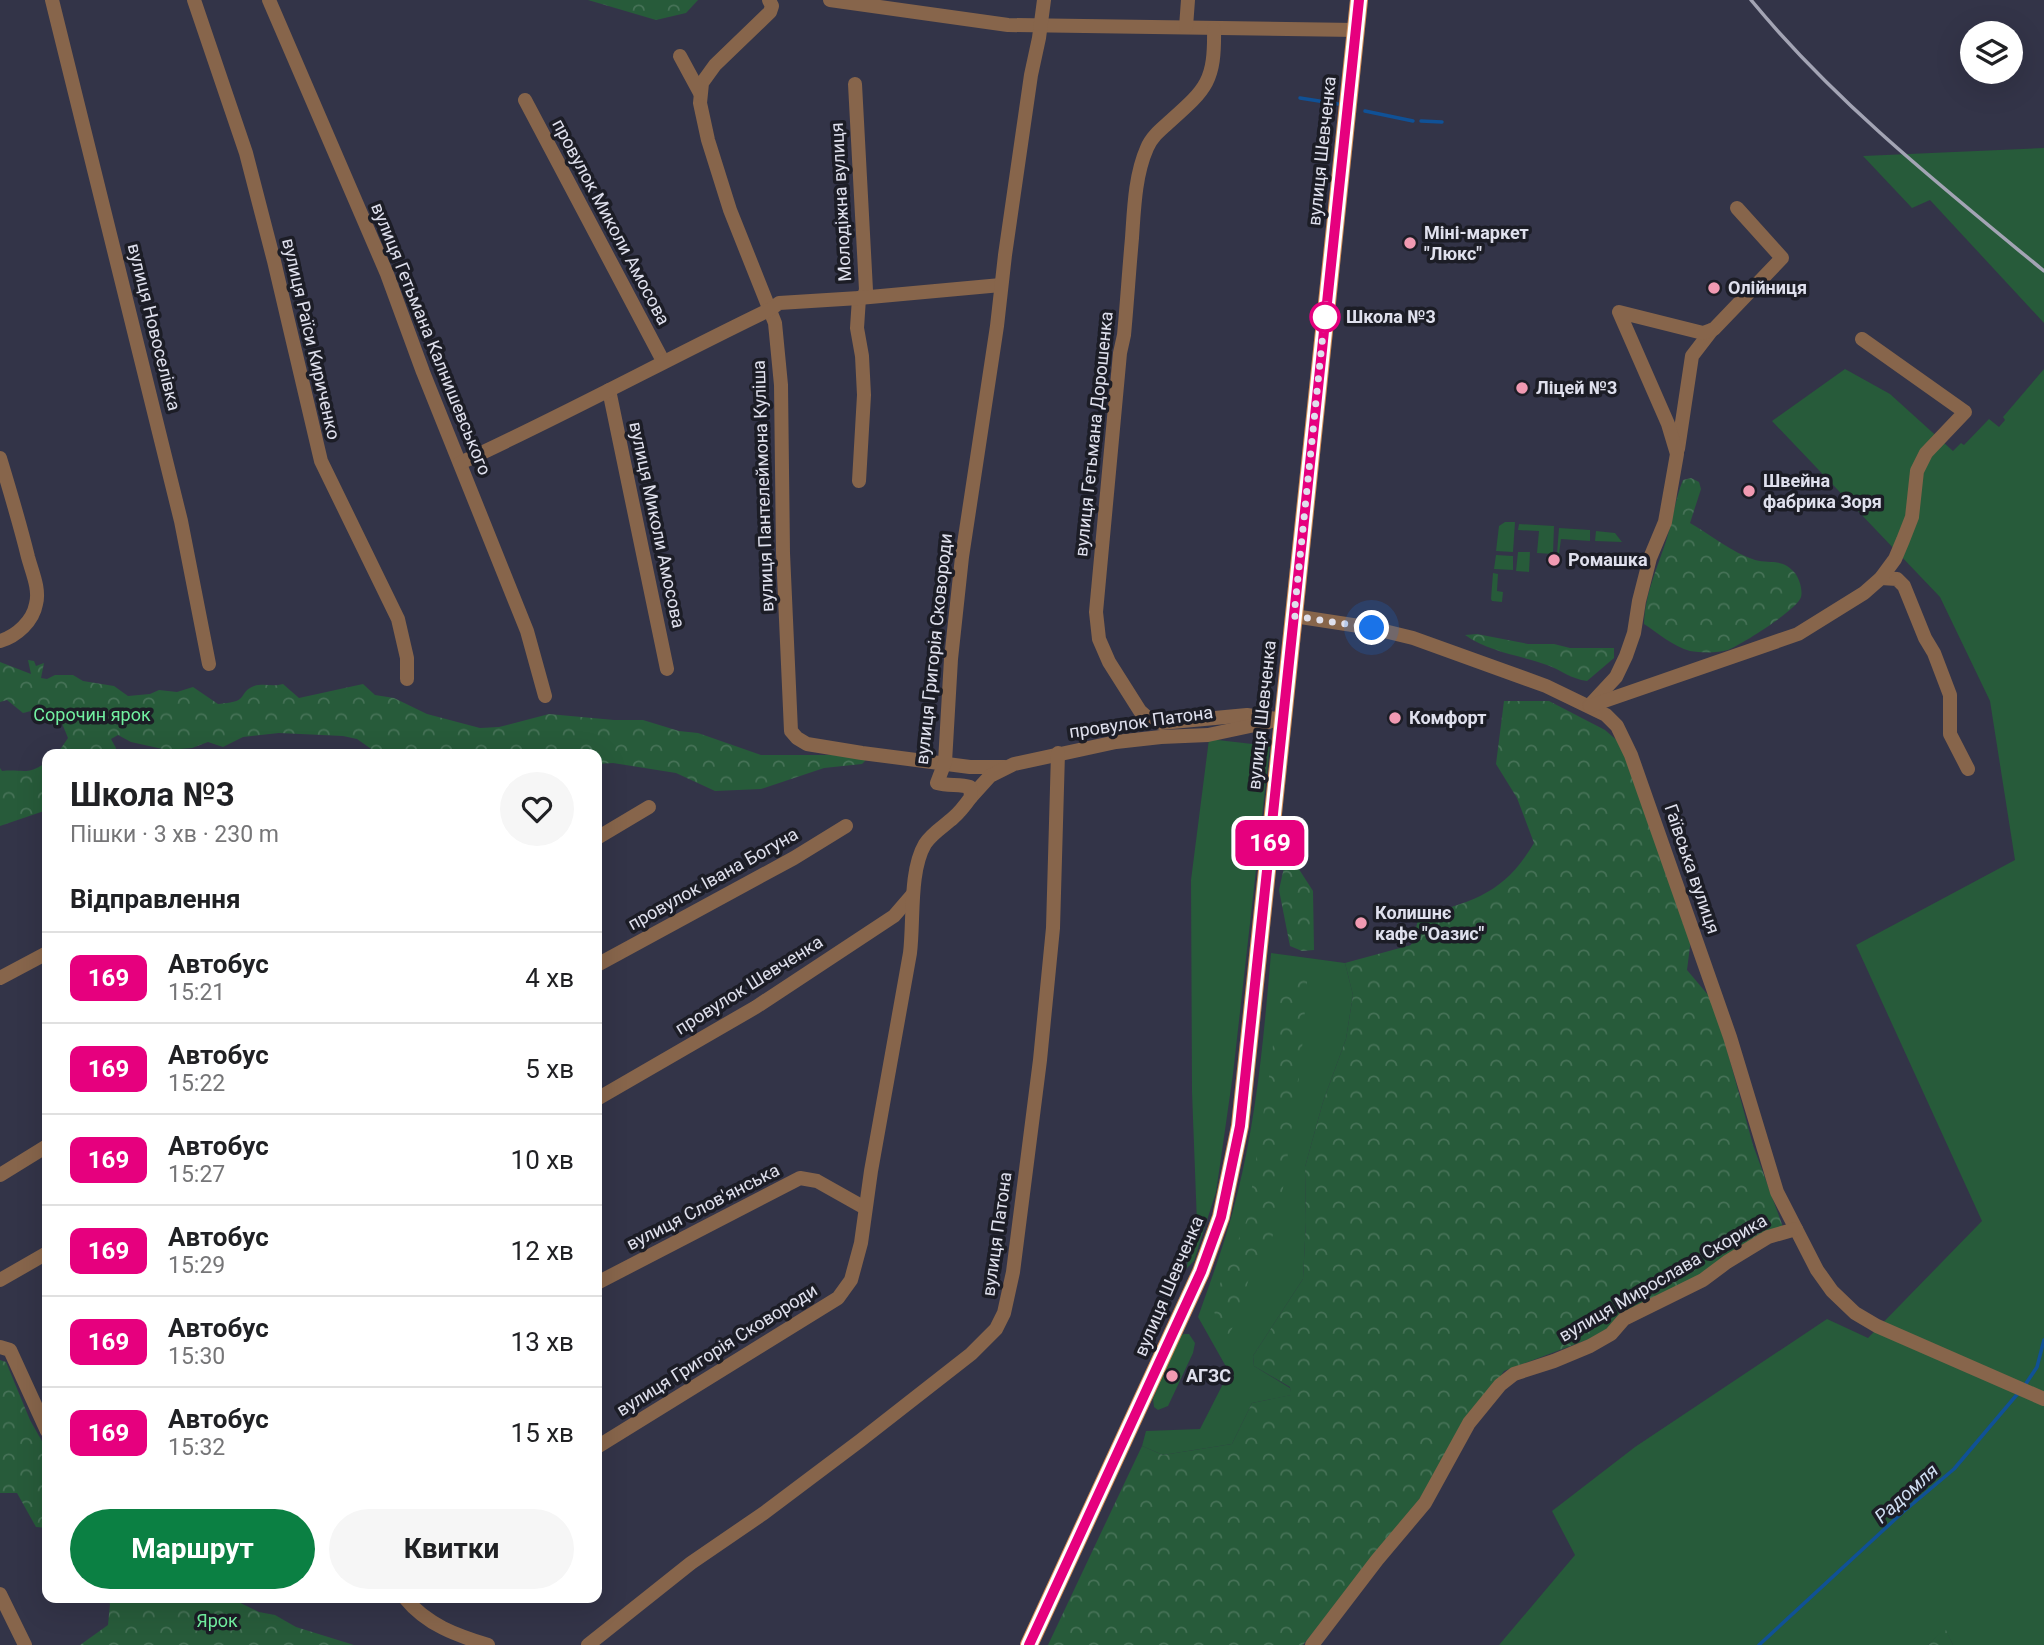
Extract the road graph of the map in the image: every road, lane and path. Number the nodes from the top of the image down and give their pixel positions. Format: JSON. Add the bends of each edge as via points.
{"nodes":[{"id":1,"x":52,"y":0,"type":"edge"},
{"id":2,"x":194,"y":0,"type":"edge"},
{"id":3,"x":269,"y":0,"type":"edge"},
{"id":4,"x":769,"y":0,"type":"edge"},
{"id":5,"x":830,"y":0,"type":"edge"},
{"id":6,"x":1044,"y":0,"type":"edge"},
{"id":7,"x":1188,"y":0,"type":"edge"},
{"id":8,"x":1359,"y":0,"type":"edge"},
{"id":9,"x":903,"y":5,"type":"edge"},
{"id":10,"x":1040,"y":26,"type":"junction"},
{"id":11,"x":1186,"y":27,"type":"junction"},
{"id":12,"x":1214,"y":29,"type":"junction"},
{"id":13,"x":1356,"y":30,"type":"junction"},
{"id":14,"x":680,"y":56,"type":"dead end"},
{"id":15,"x":855,"y":84,"type":"dead end"},
{"id":16,"x":700,"y":93,"type":"junction"},
{"id":17,"x":525,"y":100,"type":"dead end"},
{"id":18,"x":1737,"y":208,"type":"dead end"},
{"id":19,"x":1001,"y":285,"type":"junction"},
{"id":20,"x":859,"y":298,"type":"junction"},
{"id":21,"x":771,"y":309,"type":"junction"},
{"id":22,"x":1714,"y":329,"type":"junction"},
{"id":23,"x":1863,"y":339,"type":"dead end"},
{"id":24,"x":663,"y":361,"type":"junction"},
{"id":25,"x":609,"y":390,"type":"junction"},
{"id":26,"x":1677,"y":453,"type":"junction"},
{"id":27,"x":0,"y":458,"type":"edge"},
{"id":28,"x":460,"y":463,"type":"junction"},
{"id":29,"x":859,"y":481,"type":"dead end"},
{"id":30,"x":1881,"y":578,"type":"junction"},
{"id":31,"x":1294,"y":616,"type":"junction"},
{"id":32,"x":0,"y":640,"type":"edge"},
{"id":33,"x":209,"y":664,"type":"dead end"},
{"id":34,"x":667,"y":669,"type":"dead end"},
{"id":35,"x":407,"y":679,"type":"dead end"},
{"id":36,"x":545,"y":696,"type":"dead end"},
{"id":37,"x":1589,"y":706,"type":"junction"},
{"id":38,"x":1282,"y":736,"type":"junction"},
{"id":39,"x":1058,"y":753,"type":"junction"},
{"id":40,"x":883,"y":756,"type":"junction"},
{"id":41,"x":945,"y":762,"type":"junction"},
{"id":42,"x":1005,"y":767,"type":"junction"},
{"id":43,"x":1968,"y":769,"type":"dead end"},
{"id":44,"x":937,"y":783,"type":"junction"},
{"id":45,"x":971,"y":797,"type":"junction"},
{"id":46,"x":649,"y":807,"type":"dead end"},
{"id":47,"x":846,"y":826,"type":"dead end"},
{"id":48,"x":602,"y":835,"type":"edge"},
{"id":49,"x":913,"y":894,"type":"junction"},
{"id":50,"x":42,"y":956,"type":"edge"},
{"id":51,"x":602,"y":962,"type":"edge"},
{"id":52,"x":0,"y":978,"type":"edge"},
{"id":53,"x":602,"y":1096,"type":"edge"},
{"id":54,"x":42,"y":1149,"type":"edge"},
{"id":55,"x":0,"y":1175,"type":"edge"},
{"id":56,"x":865,"y":1208,"type":"junction"},
{"id":57,"x":1796,"y":1229,"type":"junction"},
{"id":58,"x":42,"y":1256,"type":"edge"},
{"id":59,"x":0,"y":1280,"type":"edge"},
{"id":60,"x":602,"y":1280,"type":"edge"},
{"id":61,"x":0,"y":1347,"type":"edge"},
{"id":62,"x":2044,"y":1399,"type":"edge"},
{"id":63,"x":42,"y":1415,"type":"edge"},
{"id":64,"x":602,"y":1444,"type":"edge"},
{"id":65,"x":0,"y":1594,"type":"edge"},
{"id":66,"x":409,"y":1603,"type":"edge"},
{"id":67,"x":25,"y":1645,"type":"edge"},
{"id":68,"x":488,"y":1645,"type":"edge"},
{"id":69,"x":588,"y":1645,"type":"edge"},
{"id":70,"x":1029,"y":1645,"type":"edge"},
{"id":71,"x":1312,"y":1645,"type":"edge"}],
"edges":[{"from":1,"to":33,"type":"street","name":"вулиця Новоселівка","via":[[181,521]]},
{"from":2,"to":35,"type":"street","name":"вулиця Раїси Кириченко","via":[[246,153],[321,461],[398,619]]},
{"from":3,"to":28,"type":"street","name":"вулиця Гетьмана Калнишевського","via":[[387,274]]},
{"from":4,"to":16,"type":"street","via":[[770,12],[715,65]]},
{"from":5,"to":9,"type":"street"},
{"from":6,"to":10,"type":"street","name":"вулиця Григорія Сковороди"},
{"from":7,"to":11,"type":"street"},
{"from":8,"to":13,"type":"main road","name":"вулиця Шевченка"},
{"from":9,"to":10,"type":"street","via":[[1007,25]]},
{"from":10,"to":11,"type":"street"},
{"from":10,"to":19,"type":"street","name":"вулиця Григорія Сковороди"},
{"from":11,"to":12,"type":"street"},
{"from":12,"to":13,"type":"street"},
{"from":12,"to":38,"type":"street","name":"вулиця Гетьмана Дорошенка","via":[[1206,86],[1152,139],[1144,157],[1134,211],[1096,612],[1103,650],[1149,719],[1161,723],[1247,715]]},
{"from":13,"to":31,"type":"main road","name":"вулиця Шевченка"},
{"from":14,"to":16,"type":"street","name":"вулиця Пантелеймона Куліша"},
{"from":15,"to":20,"type":"street","name":"Молодіжна вулиця","via":[[866,290]]},
{"from":16,"to":21,"type":"street","name":"вулиця Пантелеймона Куліша","via":[[730,209]]},
{"from":17,"to":24,"type":"street","name":"провулок Миколи Амосова"},
{"from":18,"to":22,"type":"street","via":[[1782,258]]},
{"from":19,"to":20,"type":"street"},
{"from":19,"to":41,"type":"street","name":"вулиця Григорія Сковороди","via":[[959,582]]},
{"from":20,"to":21,"type":"street","via":[[779,303]]},
{"from":20,"to":29,"type":"street","name":"Молодіжна вулиця","via":[[857,328],[864,395]]},
{"from":21,"to":24,"type":"street"},
{"from":21,"to":40,"type":"street","name":"вулиця Пантелеймона Куліша","via":[[780,368],[791,731],[807,744]]},
{"from":22,"to":26,"type":"street","via":[[1692,356]]},
{"from":22,"to":26,"type":"street","via":[[1703,333],[1619,312]]},
{"from":23,"to":30,"type":"street","via":[[1965,412],[1926,453],[1917,471],[1912,517],[1895,559]]},
{"from":24,"to":25,"type":"street"},
{"from":25,"to":28,"type":"street"},
{"from":25,"to":34,"type":"street","name":"вулиця Миколи Амосова"},
{"from":26,"to":37,"type":"street","via":[[1665,522],[1650,558],[1634,633],[1616,677]]},
{"from":27,"to":32,"type":"street","via":[[23,530],[37,596],[27,622],[14,635]]},
{"from":28,"to":36,"type":"street","name":"вулиця Гетьмана Калнишевського","via":[[527,631]]},
{"from":30,"to":37,"type":"street","via":[[1798,634]]},
{"from":30,"to":43,"type":"street","via":[[1896,579],[1903,586],[1934,653],[1950,695],[1950,734]]},
{"from":31,"to":37,"type":"street","name":"Гаївська вулиця","via":[[1413,638]]},
{"from":31,"to":38,"type":"main road","name":"вулиця Шевченка"},
{"from":37,"to":57,"type":"street","name":"Гаївська вулиця","via":[[1617,726],[1631,755],[1730,1037],[1770,1174]]},
{"from":38,"to":39,"type":"street","name":"провулок Патона","via":[[1238,727],[1208,735],[1116,742]]},
{"from":38,"to":70,"type":"main road","name":"вулиця Шевченка","via":[[1240,1126],[1221,1217],[1201,1272]]},
{"from":39,"to":42,"type":"street","name":"провулок Патона"},
{"from":39,"to":69,"type":"street","name":"вулиця Патона","via":[[1053,928],[1040,1060],[1013,1272],[996,1329],[971,1354],[850,1448],[691,1563]]},
{"from":40,"to":41,"type":"street","name":"вулиця Пантелеймона Куліша"},
{"from":40,"to":44,"type":"street","via":[[919,768]]},
{"from":41,"to":42,"type":"street","name":"провулок Патона"},
{"from":41,"to":44,"type":"street","name":"вулиця Григорія Сковороди"},
{"from":42,"to":45,"type":"street","name":"провулок Патона"},
{"from":44,"to":45,"type":"street","name":"вулиця Григорія Сковороди","via":[[967,785]]},
{"from":45,"to":49,"type":"street","name":"вулиця Григорія Сковороди","via":[[926,842]]},
{"from":46,"to":48,"type":"street"},
{"from":47,"to":51,"type":"street","name":"провулок Івана Богуна"},
{"from":49,"to":53,"type":"street","name":"провулок Шевченка","via":[[894,916],[756,1007]]},
{"from":49,"to":56,"type":"street","name":"вулиця Григорія Сковороди","via":[[914,930]]},
{"from":50,"to":52,"type":"street"},
{"from":54,"to":55,"type":"street"},
{"from":56,"to":60,"type":"street","name":"вулиця Слов'янська","via":[[817,1181],[800,1178]]},
{"from":56,"to":64,"type":"street","name":"вулиця Григорія Сковороди","via":[[856,1264],[842,1294]]},
{"from":57,"to":62,"type":"street","name":"Гаївська вулиця","via":[[1817,1270],[1854,1313]]},
{"from":57,"to":71,"type":"street","name":"вулиця Мирослава Скорика","via":[[1768,1237],[1703,1280],[1624,1319],[1611,1334],[1590,1346],[1514,1374],[1500,1385],[1469,1423],[1425,1503]]},
{"from":58,"to":59,"type":"street"},
{"from":61,"to":63,"type":"street","via":[[10,1350]]},
{"from":65,"to":67,"type":"street"},
{"from":66,"to":68,"type":"street","via":[[443,1630]]}]}
